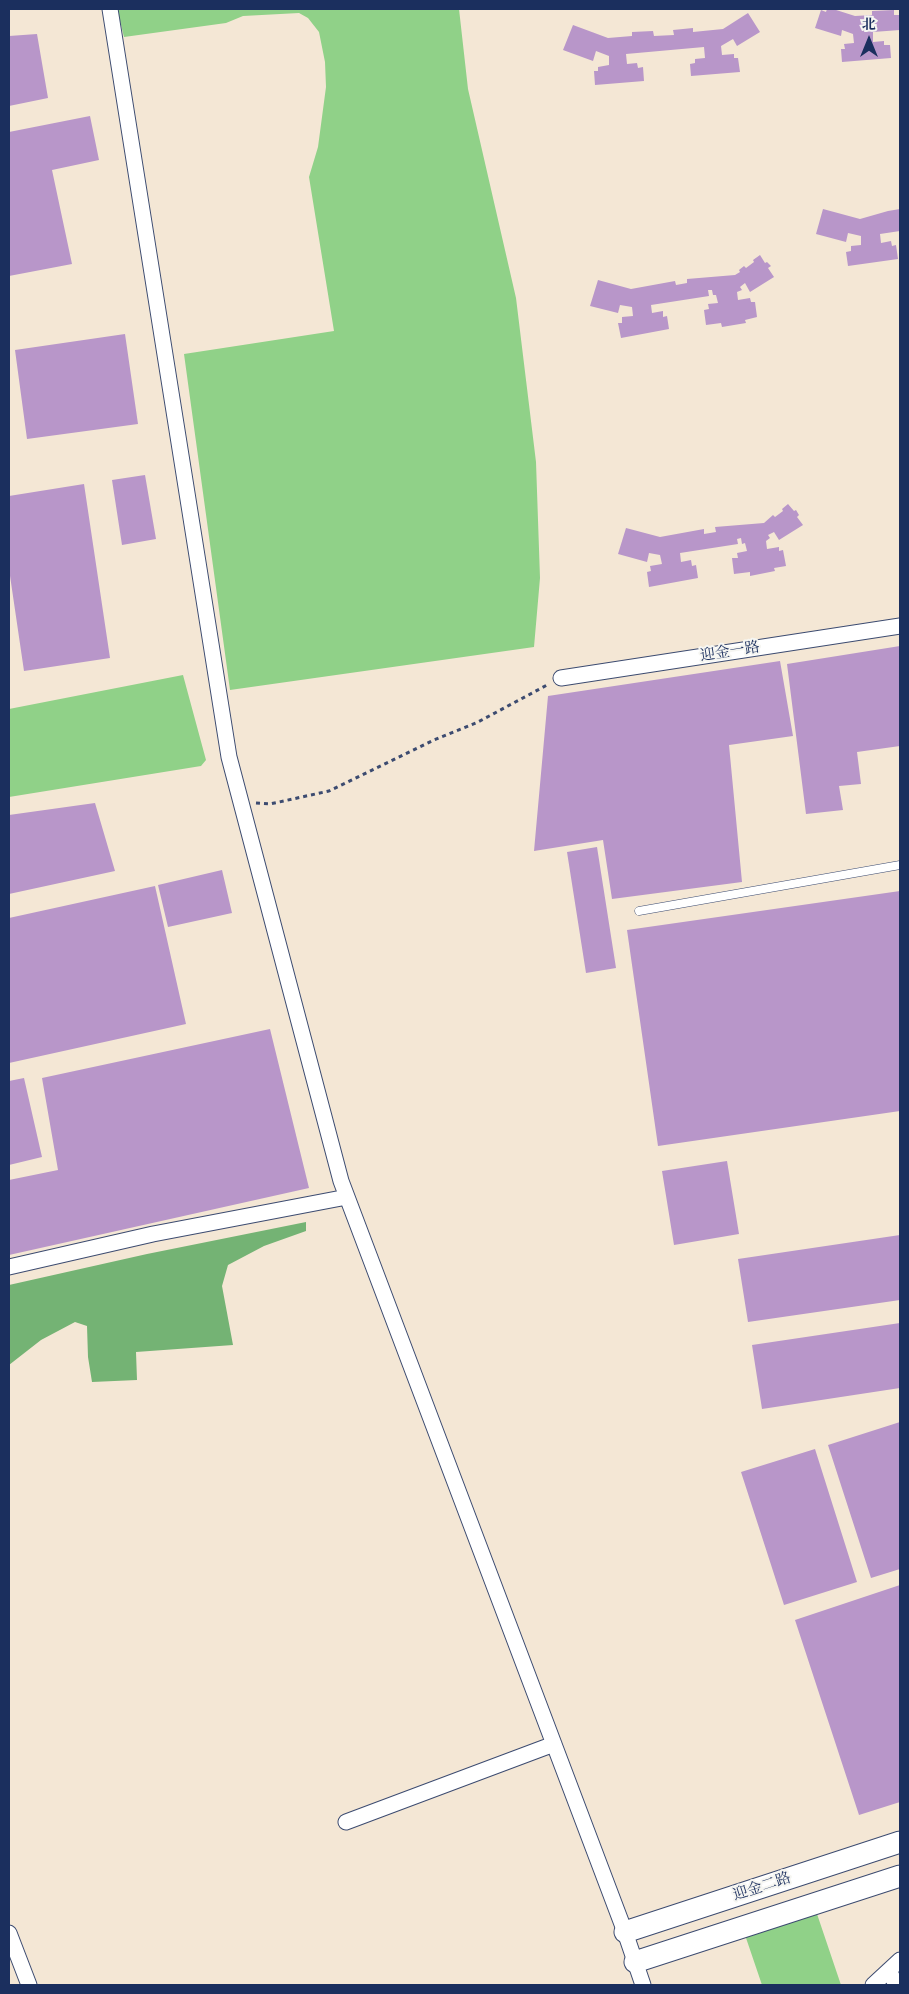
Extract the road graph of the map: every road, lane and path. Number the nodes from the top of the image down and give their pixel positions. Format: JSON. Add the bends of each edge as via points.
{"nodes":[{"id":1,"x":110,"y":9,"type":"edge"},
{"id":2,"x":900,"y":626,"type":"edge"},
{"id":3,"x":560,"y":678,"type":"joint"},
{"id":4,"x":241,"y":802,"type":"junction"},
{"id":5,"x":900,"y":865,"type":"edge"},
{"id":6,"x":639,"y":910,"type":"dead end"},
{"id":7,"x":347,"y":1197,"type":"junction"},
{"id":8,"x":9,"y":1267,"type":"edge"},
{"id":9,"x":554,"y":1744,"type":"junction"},
{"id":10,"x":346,"y":1822,"type":"dead end"},
{"id":11,"x":900,"y":1842,"type":"edge"},
{"id":12,"x":900,"y":1876,"type":"edge"},
{"id":13,"x":625,"y":1932,"type":"junction"},
{"id":14,"x":9,"y":1933,"type":"edge"},
{"id":15,"x":635,"y":1962,"type":"junction"},
{"id":16,"x":895,"y":1965,"type":"edge"},
{"id":17,"x":29,"y":1985,"type":"edge"},
{"id":18,"x":643,"y":1985,"type":"edge"},
{"id":19,"x":874,"y":1985,"type":"edge"},
{"id":20,"x":896,"y":1985,"type":"edge"}],
"edges":[{"from":1,"to":4,"type":"street","via":[[227,747]]},
{"from":2,"to":3,"type":"street","name":"迎金一路"},
{"from":3,"to":4,"type":"path","via":[[478,722],[329,791],[270,804]]},
{"from":4,"to":7,"type":"street"},
{"from":5,"to":6,"type":"lane"},
{"from":7,"to":8,"type":"street","via":[[153,1234]]},
{"from":7,"to":9,"type":"street"},
{"from":9,"to":10,"type":"street"},
{"from":9,"to":13,"type":"street"},
{"from":11,"to":13,"type":"street","name":"迎金二路"},
{"from":12,"to":15,"type":"street"},
{"from":13,"to":15,"type":"street"},
{"from":14,"to":17,"type":"street"},
{"from":15,"to":18,"type":"street"},
{"from":16,"to":19,"type":"street"},
{"from":16,"to":20,"type":"street"}]}
